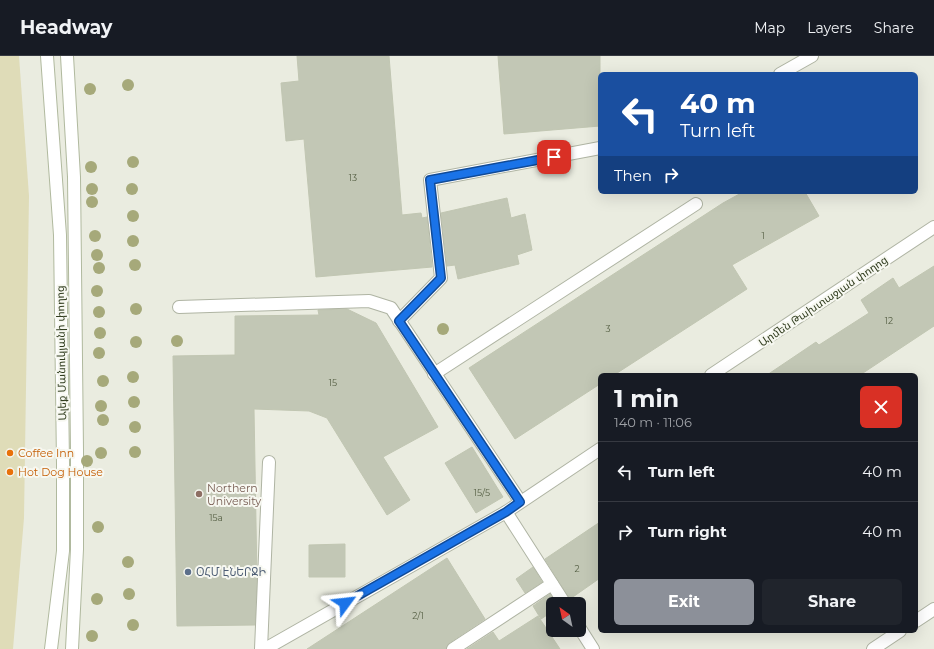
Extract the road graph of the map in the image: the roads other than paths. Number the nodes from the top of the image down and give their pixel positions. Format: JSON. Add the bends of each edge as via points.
{"nodes":[{"id":1,"x":47,"y":56,"type":"edge"},
{"id":2,"x":68,"y":56,"type":"edge"},
{"id":3,"x":812,"y":56,"type":"edge"},
{"id":4,"x":784,"y":72,"type":"edge"},
{"id":5,"x":598,"y":148,"type":"edge"},
{"id":6,"x":696,"y":204,"type":"dead end"},
{"id":7,"x":934,"y":228,"type":"edge"},
{"id":8,"x":179,"y":307,"type":"dead end"},
{"id":9,"x":399,"y":321,"type":"junction"},
{"id":10,"x":714,"y":373,"type":"edge"},
{"id":11,"x":434,"y":374,"type":"junction"},
{"id":12,"x":598,"y":450,"type":"edge"},
{"id":13,"x":268,"y":462,"type":"dead end"},
{"id":14,"x":520,"y":502,"type":"junction"},
{"id":15,"x":506,"y":512,"type":"junction"},
{"id":16,"x":552,"y":584,"type":"junction"},
{"id":17,"x":560,"y":597,"type":"edge"},
{"id":18,"x":934,"y":609,"type":"edge"},
{"id":19,"x":918,"y":619,"type":"edge"},
{"id":20,"x":897,"y":633,"type":"edge"},
{"id":21,"x":585,"y":637,"type":"edge"},
{"id":22,"x":51,"y":649,"type":"edge"},
{"id":23,"x":72,"y":649,"type":"edge"},
{"id":24,"x":261,"y":649,"type":"edge"},
{"id":25,"x":265,"y":649,"type":"edge"},
{"id":26,"x":453,"y":649,"type":"edge"},
{"id":27,"x":593,"y":649,"type":"edge"},
{"id":28,"x":873,"y":649,"type":"edge"}],
"edges":[{"from":1,"to":22,"type":"street","name":"Ալեք Մանուկյանի փողոց","via":[[60,236],[63,480],[63,551]]},
{"from":2,"to":23,"type":"street","name":"Ալեք Մանուկյանի փողոց","via":[[74,176],[78,450],[77,550]]},
{"from":3,"to":4,"type":"street"},
{"from":5,"to":9,"type":"street","via":[[430,180],[441,278]]},
{"from":6,"to":11,"type":"street"},
{"from":7,"to":10,"type":"street","name":"Արմեն Թախտաջյան փողոց"},
{"from":8,"to":9,"type":"street","via":[[369,302],[391,308]]},
{"from":9,"to":11,"type":"street"},
{"from":11,"to":14,"type":"street"},
{"from":12,"to":14,"type":"street"},
{"from":13,"to":24,"type":"street"},
{"from":14,"to":15,"type":"street"},
{"from":15,"to":16,"type":"street"},
{"from":15,"to":25,"type":"street"},
{"from":16,"to":17,"type":"street"},
{"from":16,"to":26,"type":"street"},
{"from":18,"to":19,"type":"street"},
{"from":20,"to":28,"type":"street"},
{"from":21,"to":27,"type":"street"}]}
